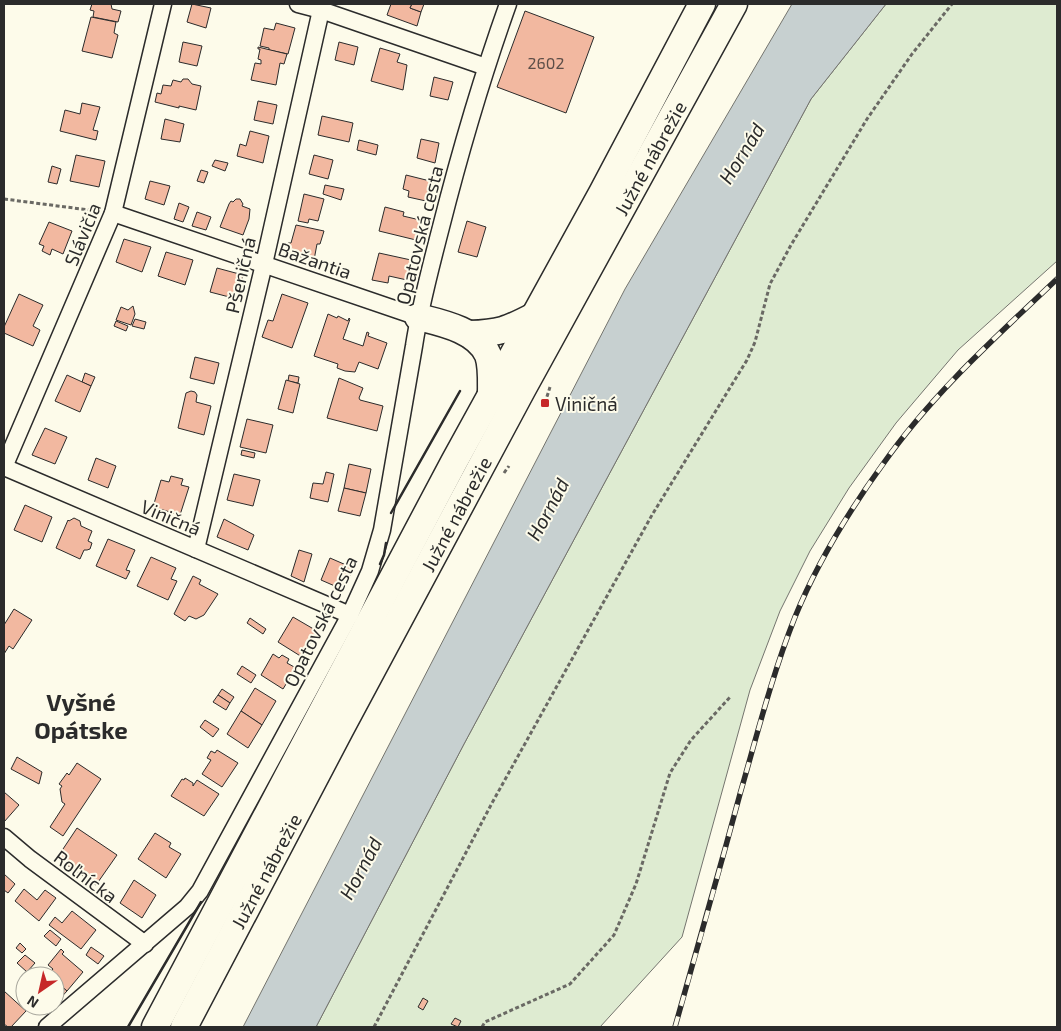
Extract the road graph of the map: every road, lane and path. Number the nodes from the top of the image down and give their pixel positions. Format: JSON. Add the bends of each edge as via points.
{"nodes":[{"id":1,"x":163,"y":4,"type":"edge"},
{"id":2,"x":298,"y":4,"type":"edge"},
{"id":3,"x":508,"y":4,"type":"edge"},
{"id":4,"x":702,"y":4,"type":"edge"},
{"id":5,"x":734,"y":4,"type":"edge"},
{"id":6,"x":952,"y":4,"type":"edge"},
{"id":7,"x":321,"y":10,"type":"junction"},
{"id":8,"x":486,"y":67,"type":"junction"},
{"id":9,"x":4,"y":199,"type":"edge"},
{"id":10,"x":113,"y":214,"type":"junction"},
{"id":11,"x":264,"y":264,"type":"junction"},
{"id":12,"x":534,"y":316,"type":"junction"},
{"id":13,"x":418,"y":317,"type":"junction"},
{"id":14,"x":469,"y":334,"type":"junction"},
{"id":15,"x":491,"y":394,"type":"junction"},
{"id":16,"x":4,"y":467,"type":"edge"},
{"id":17,"x":196,"y":549,"type":"junction"},
{"id":18,"x":350,"y":615,"type":"junction"},
{"id":19,"x":731,"y":696,"type":"dead end"},
{"id":20,"x":4,"y":837,"type":"edge"},
{"id":21,"x":145,"y":944,"type":"junction"},
{"id":22,"x":47,"y":1027,"type":"edge"},
{"id":23,"x":155,"y":1027,"type":"edge"},
{"id":24,"x":184,"y":1027,"type":"edge"},
{"id":25,"x":374,"y":1027,"type":"edge"},
{"id":26,"x":482,"y":1027,"type":"edge"}],
"edges":[{"from":1,"to":10,"type":"street","name":"Slávičia"},
{"from":2,"to":7,"type":"street"},
{"from":3,"to":8,"type":"street","name":"Opatovská cesta"},
{"from":4,"to":12,"type":"highway","name":"Južné nábrežie"},
{"from":5,"to":24,"type":"highway","name":"Južné nábrežie","via":[[522,390]]},
{"from":6,"to":25,"type":"path","via":[[867,119],[791,245],[770,284],[747,360],[652,515],[497,794]]},
{"from":7,"to":8,"type":"street"},
{"from":7,"to":11,"type":"street","name":"Pšeničná"},
{"from":8,"to":13,"type":"street","name":"Opatovská cesta"},
{"from":9,"to":10,"type":"path"},
{"from":10,"to":11,"type":"street","name":"Bažantia"},
{"from":10,"to":16,"type":"street","name":"Slávičia"},
{"from":11,"to":13,"type":"street","name":"Bažantia"},
{"from":11,"to":17,"type":"street","name":"Pšeničná"},
{"from":12,"to":14,"type":"highway","via":[[506,330]]},
{"from":12,"to":15,"type":"highway","name":"Južné nábrežie"},
{"from":13,"to":14,"type":"highway"},
{"from":13,"to":18,"type":"street","name":"Opatovská cesta","via":[[382,530],[370,571]]},
{"from":14,"to":15,"type":"highway","via":[[479,341],[488,356]]},
{"from":15,"to":23,"type":"highway","name":"Južné nábrežie"},
{"from":16,"to":17,"type":"street","name":"Viničná"},
{"from":17,"to":18,"type":"street","name":"Viničná"},
{"from":18,"to":21,"type":"street","name":"Opatovská cesta","via":[[200,891],[187,907]]},
{"from":19,"to":26,"type":"path","via":[[691,740],[670,773],[636,884],[614,936],[570,984],[485,1022]]},
{"from":20,"to":21,"type":"street","name":"Roľnícka"},
{"from":21,"to":22,"type":"street","name":"Opatovská cesta"}]}
